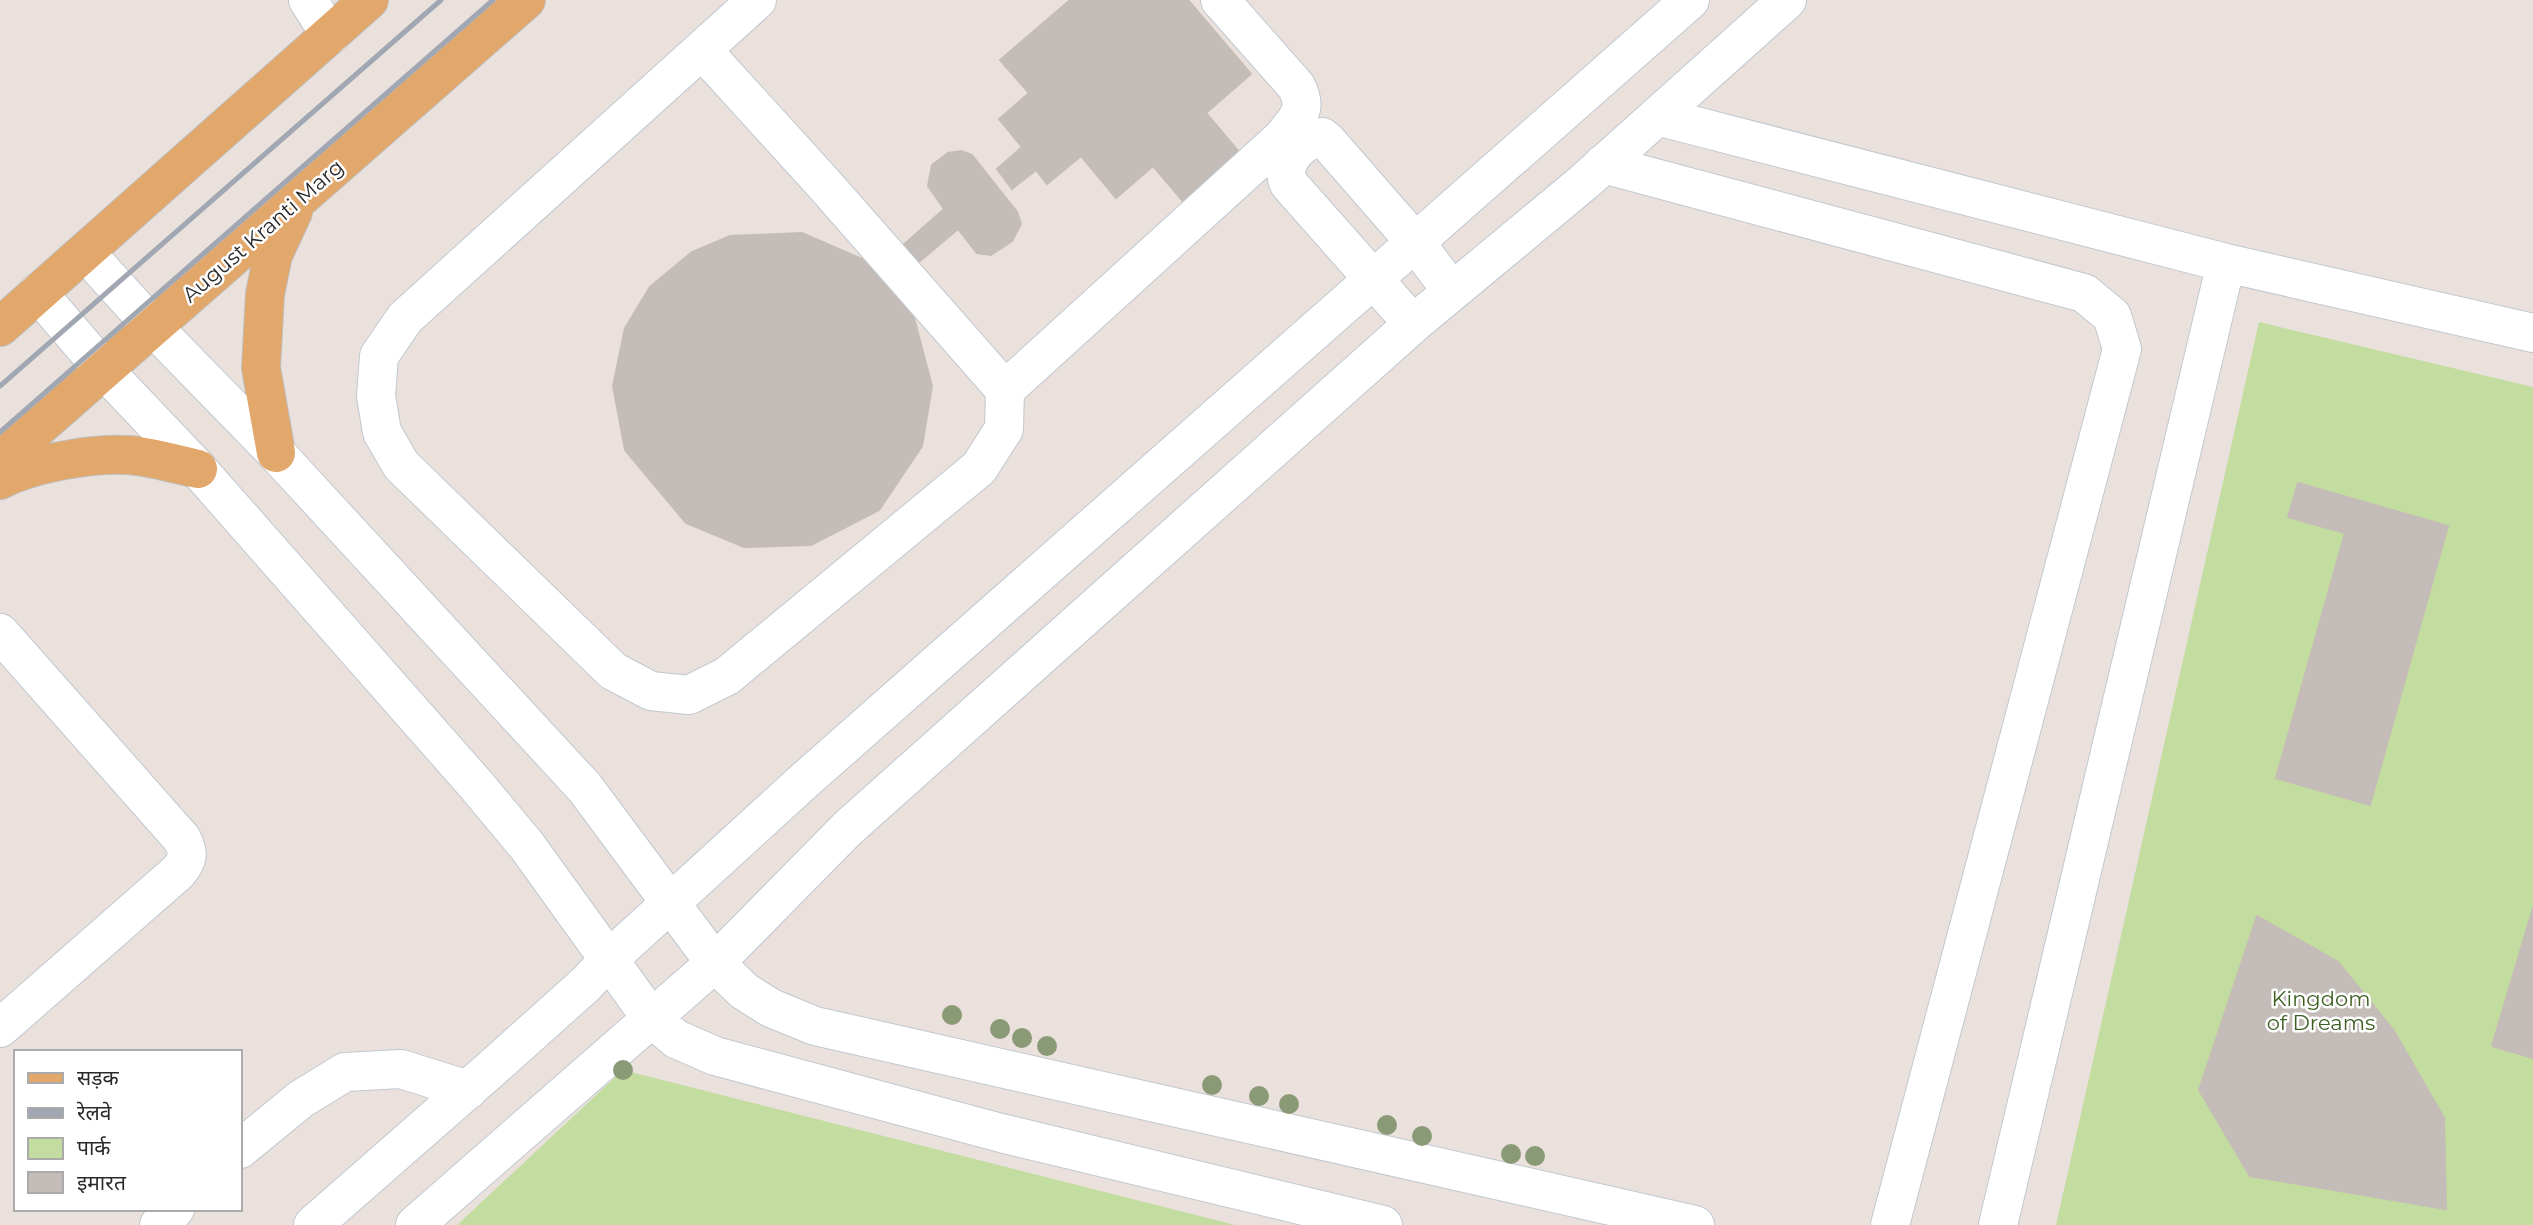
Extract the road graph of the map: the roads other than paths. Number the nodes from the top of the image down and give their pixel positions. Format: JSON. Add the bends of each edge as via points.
{"nodes":[{"id":1,"x":308,"y":0,"type":"edge"},
{"id":2,"x":369,"y":0,"type":"edge"},
{"id":3,"x":526,"y":0,"type":"edge"},
{"id":4,"x":757,"y":0,"type":"edge"},
{"id":5,"x":1220,"y":0,"type":"edge"},
{"id":6,"x":1690,"y":0,"type":"edge"},
{"id":7,"x":1787,"y":0,"type":"edge"},
{"id":8,"x":330,"y":35,"type":"junction"},
{"id":9,"x":703,"y":51,"type":"junction"},
{"id":10,"x":1657,"y":116,"type":"junction"},
{"id":11,"x":1289,"y":144,"type":"junction"},
{"id":12,"x":1603,"y":164,"type":"junction"},
{"id":13,"x":298,"y":200,"type":"junction"},
{"id":14,"x":1415,"y":242,"type":"junction"},
{"id":15,"x":86,"y":253,"type":"junction"},
{"id":16,"x":2227,"y":263,"type":"junction"},
{"id":17,"x":1374,"y":279,"type":"junction"},
{"id":18,"x":1451,"y":290,"type":"junction"},
{"id":19,"x":38,"y":293,"type":"junction"},
{"id":20,"x":1413,"y":324,"type":"junction"},
{"id":21,"x":0,"y":327,"type":"edge"},
{"id":22,"x":153,"y":327,"type":"junction"},
{"id":23,"x":2533,"y":333,"type":"edge"},
{"id":24,"x":104,"y":370,"type":"junction"},
{"id":25,"x":1004,"y":390,"type":"junction"},
{"id":26,"x":276,"y":453,"type":"junction"},
{"id":27,"x":0,"y":461,"type":"edge"},
{"id":28,"x":198,"y":469,"type":"junction"},
{"id":29,"x":0,"y":481,"type":"edge"},
{"id":30,"x":0,"y":633,"type":"edge"},
{"id":31,"x":671,"y":902,"type":"junction"},
{"id":32,"x":609,"y":958,"type":"junction"},
{"id":33,"x":715,"y":963,"type":"junction"},
{"id":34,"x":651,"y":1018,"type":"junction"},
{"id":35,"x":0,"y":1028,"type":"edge"},
{"id":36,"x":468,"y":1090,"type":"junction"},
{"id":37,"x":242,"y":1147,"type":"edge"},
{"id":38,"x":173,"y":1211,"type":"edge"},
{"id":39,"x":159,"y":1225,"type":"edge"},
{"id":40,"x":313,"y":1225,"type":"edge"},
{"id":41,"x":415,"y":1225,"type":"edge"},
{"id":42,"x":1383,"y":1225,"type":"edge"},
{"id":43,"x":1695,"y":1225,"type":"edge"},
{"id":44,"x":1890,"y":1225,"type":"edge"},
{"id":45,"x":1998,"y":1225,"type":"edge"}],
"edges":[{"from":1,"to":8,"type":"street"},
{"from":2,"to":8,"type":"main road"},
{"from":3,"to":13,"type":"main road","name":"August Kranti Marg"},
{"from":4,"to":9,"type":"street"},
{"from":5,"to":11,"type":"street","via":[[1302,97]]},
{"from":6,"to":14,"type":"street"},
{"from":7,"to":10,"type":"street"},
{"from":8,"to":15,"type":"main road"},
{"from":9,"to":25,"type":"street"},
{"from":9,"to":25,"type":"street","via":[[405,318],[379,356],[376,396],[382,432],[401,465],[613,671],[651,691],[689,695],[727,676],[979,468],[1004,429]]},
{"from":10,"to":12,"type":"street"},
{"from":10,"to":16,"type":"street"},
{"from":11,"to":14,"type":"street","via":[[1322,136]]},
{"from":11,"to":17,"type":"street","via":[[1285,171],[1289,184]]},
{"from":11,"to":25,"type":"street"},
{"from":12,"to":18,"type":"street"},
{"from":12,"to":44,"type":"street","via":[[2084,293],[2112,316],[2122,349]]},
{"from":13,"to":22,"type":"main road","name":"August Kranti Marg"},
{"from":13,"to":26,"type":"main road","via":[[273,256],[265,294],[261,368]]},
{"from":14,"to":17,"type":"street"},
{"from":14,"to":18,"type":"street"},
{"from":15,"to":19,"type":"main road"},
{"from":15,"to":22,"type":"street"},
{"from":16,"to":23,"type":"street"},
{"from":16,"to":45,"type":"street"},
{"from":17,"to":20,"type":"street"},
{"from":17,"to":31,"type":"street"},
{"from":18,"to":20,"type":"street"},
{"from":19,"to":21,"type":"main road"},
{"from":19,"to":24,"type":"street"},
{"from":20,"to":33,"type":"street","via":[[848,828]]},
{"from":22,"to":24,"type":"main road","name":"August Kranti Marg"},
{"from":22,"to":26,"type":"street"},
{"from":24,"to":27,"type":"main road","name":"August Kranti Marg"},
{"from":24,"to":28,"type":"street"},
{"from":26,"to":31,"type":"street","via":[[585,788]]},
{"from":28,"to":29,"type":"main road","via":[[142,456],[80,457]]},
{"from":28,"to":32,"type":"street","via":[[477,786]]},
{"from":30,"to":35,"type":"street","via":[[182,838],[189,853],[178,872]]},
{"from":31,"to":32,"type":"street"},
{"from":31,"to":33,"type":"street"},
{"from":32,"to":34,"type":"street"},
{"from":32,"to":36,"type":"street"},
{"from":33,"to":34,"type":"street"},
{"from":33,"to":43,"type":"street","via":[[744,991],[815,1026]]},
{"from":34,"to":41,"type":"street"},
{"from":34,"to":42,"type":"street","via":[[676,1039],[727,1060],[1001,1133]]},
{"from":36,"to":37,"type":"street","via":[[401,1069],[345,1072],[300,1099]]},
{"from":36,"to":40,"type":"street"},
{"from":38,"to":39,"type":"street"}]}
